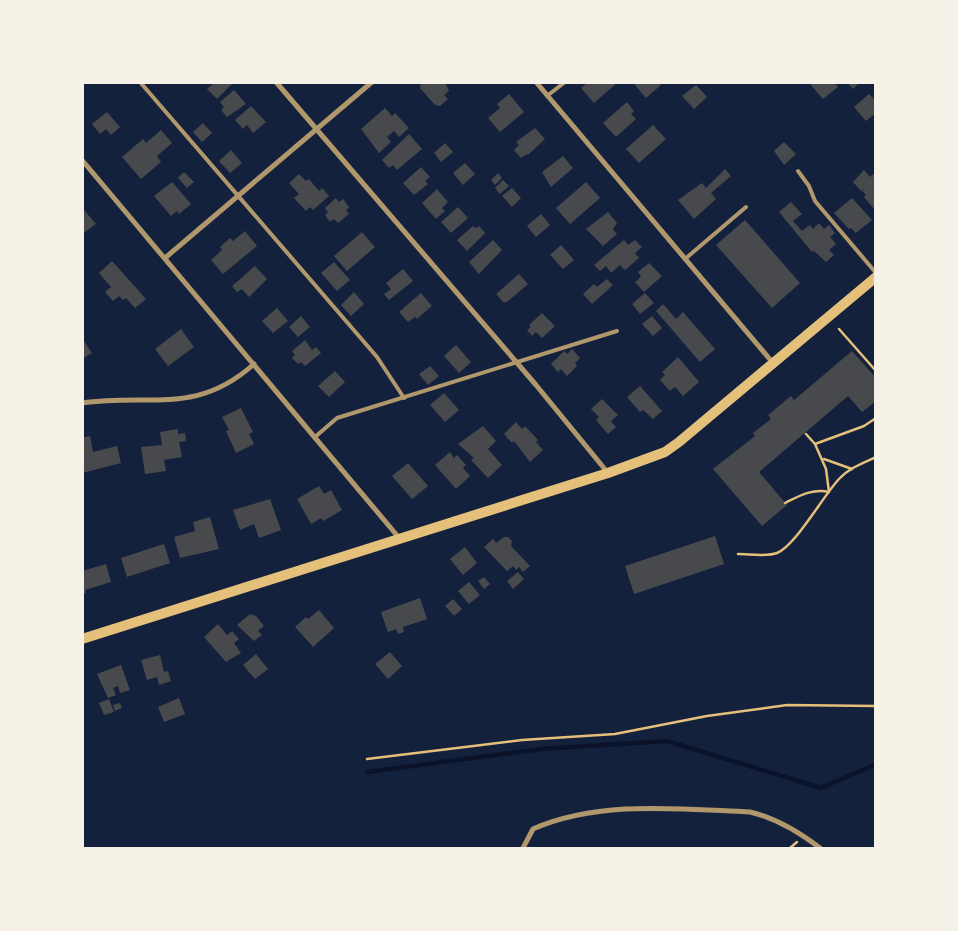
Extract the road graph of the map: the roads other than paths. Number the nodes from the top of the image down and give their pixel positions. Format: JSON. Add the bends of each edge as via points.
{"nodes":[{"id":1,"x":140,"y":82,"type":"edge"},
{"id":2,"x":276,"y":82,"type":"edge"},
{"id":3,"x":372,"y":82,"type":"edge"},
{"id":4,"x":536,"y":82,"type":"edge"},
{"id":5,"x":565,"y":82,"type":"edge"},
{"id":6,"x":547,"y":96,"type":"junction"},
{"id":7,"x":316,"y":132,"type":"junction"},
{"id":8,"x":82,"y":160,"type":"edge"},
{"id":9,"x":798,"y":171,"type":"dead end"},
{"id":10,"x":239,"y":195,"type":"junction"},
{"id":11,"x":746,"y":207,"type":"dead end"},
{"id":12,"x":165,"y":258,"type":"junction"},
{"id":13,"x":685,"y":259,"type":"junction"},
{"id":14,"x":876,"y":275,"type":"edge"},
{"id":15,"x":617,"y":331,"type":"dead end"},
{"id":16,"x":774,"y":363,"type":"junction"},
{"id":17,"x":254,"y":364,"type":"junction"},
{"id":18,"x":517,"y":364,"type":"junction"},
{"id":19,"x":404,"y":398,"type":"junction"},
{"id":20,"x":82,"y":403,"type":"edge"},
{"id":21,"x":315,"y":437,"type":"junction"},
{"id":22,"x":608,"y":473,"type":"junction"},
{"id":23,"x":400,"y":539,"type":"junction"},
{"id":24,"x":82,"y":639,"type":"edge"},
{"id":25,"x":523,"y":848,"type":"edge"},
{"id":26,"x":820,"y":848,"type":"edge"}],
"edges":[{"from":1,"to":10,"type":"lane"},
{"from":2,"to":7,"type":"street"},
{"from":3,"to":7,"type":"street"},
{"from":4,"to":6,"type":"street"},
{"from":5,"to":6,"type":"lane"},
{"from":6,"to":13,"type":"street"},
{"from":7,"to":10,"type":"street"},
{"from":7,"to":18,"type":"street"},
{"from":8,"to":12,"type":"street"},
{"from":9,"to":14,"type":"lane","via":[[815,201]]},
{"from":10,"to":12,"type":"street"},
{"from":10,"to":19,"type":"lane","via":[[377,357]]},
{"from":11,"to":13,"type":"lane"},
{"from":12,"to":17,"type":"street"},
{"from":13,"to":16,"type":"street"},
{"from":14,"to":16,"type":"main road"},
{"from":15,"to":18,"type":"lane"},
{"from":16,"to":22,"type":"main road","via":[[665,452]]},
{"from":17,"to":20,"type":"street","via":[[224,386],[196,397]]},
{"from":17,"to":21,"type":"street"},
{"from":18,"to":19,"type":"lane"},
{"from":18,"to":22,"type":"street"},
{"from":19,"to":21,"type":"lane","via":[[337,418]]},
{"from":21,"to":23,"type":"street"},
{"from":22,"to":23,"type":"main road"},
{"from":23,"to":24,"type":"main road"},
{"from":25,"to":26,"type":"street","via":[[533,829],[558,818],[640,808],[750,812],[785,825]]}]}
